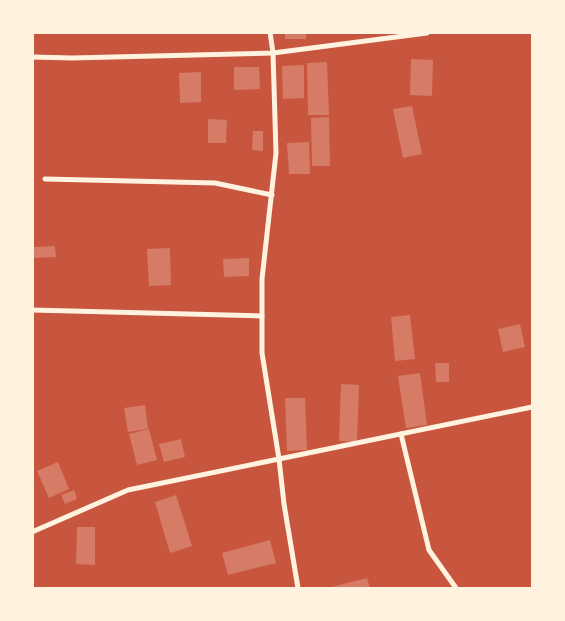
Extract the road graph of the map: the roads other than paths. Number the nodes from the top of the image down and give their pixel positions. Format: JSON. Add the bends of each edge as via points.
{"nodes":[{"id":1,"x":270,"y":32,"type":"edge"},
{"id":2,"x":427,"y":33,"type":"edge"},
{"id":3,"x":273,"y":53,"type":"junction"},
{"id":4,"x":32,"y":57,"type":"edge"},
{"id":5,"x":45,"y":179,"type":"dead end"},
{"id":6,"x":272,"y":195,"type":"junction"},
{"id":7,"x":32,"y":310,"type":"edge"},
{"id":8,"x":262,"y":316,"type":"junction"},
{"id":9,"x":532,"y":407,"type":"edge"},
{"id":10,"x":401,"y":434,"type":"junction"},
{"id":11,"x":279,"y":459,"type":"junction"},
{"id":12,"x":32,"y":532,"type":"edge"},
{"id":13,"x":298,"y":588,"type":"edge"},
{"id":14,"x":456,"y":588,"type":"edge"}],
"edges":[{"from":1,"to":3,"type":"street"},
{"from":2,"to":3,"type":"street"},
{"from":3,"to":4,"type":"street"},
{"from":3,"to":6,"type":"street","via":[[276,153]]},
{"from":5,"to":6,"type":"street","via":[[216,183]]},
{"from":6,"to":8,"type":"street","via":[[262,279]]},
{"from":7,"to":8,"type":"street"},
{"from":8,"to":11,"type":"street","via":[[262,353]]},
{"from":9,"to":10,"type":"street"},
{"from":10,"to":11,"type":"street"},
{"from":10,"to":14,"type":"street","via":[[429,550]]},
{"from":11,"to":12,"type":"street","via":[[128,490]]},
{"from":11,"to":13,"type":"street"}]}
